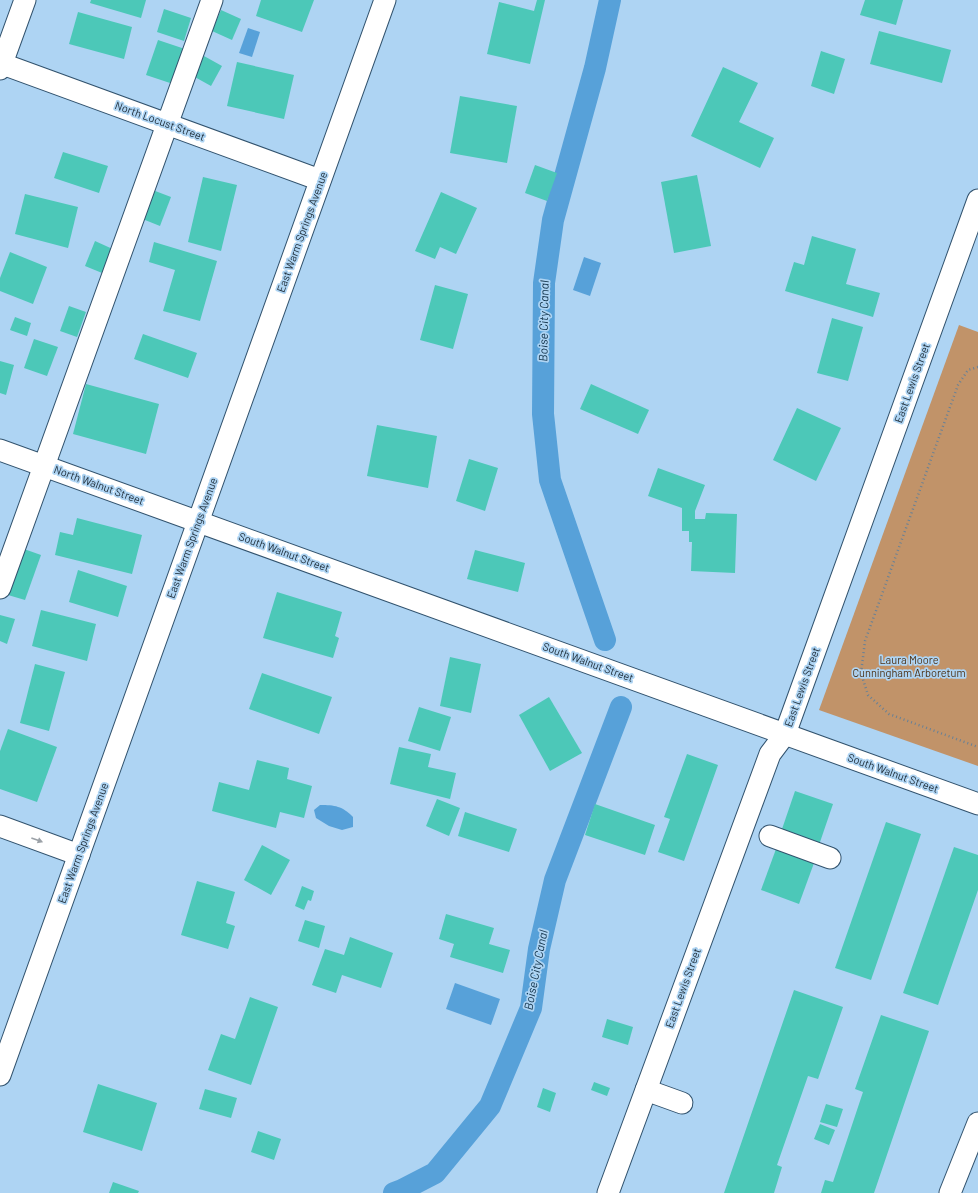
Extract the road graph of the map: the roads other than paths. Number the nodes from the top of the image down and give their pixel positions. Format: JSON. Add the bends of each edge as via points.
{"nodes":[{"id":1,"x":25,"y":0,"type":"edge"},
{"id":2,"x":212,"y":0,"type":"edge"},
{"id":3,"x":385,"y":0,"type":"edge"},
{"id":4,"x":1,"y":65,"type":"edge"},
{"id":5,"x":167,"y":124,"type":"junction"},
{"id":6,"x":320,"y":180,"type":"junction"},
{"id":7,"x":978,"y":202,"type":"edge"},
{"id":8,"x":0,"y":450,"type":"edge"},
{"id":9,"x":44,"y":466,"type":"junction"},
{"id":10,"x":198,"y":521,"type":"junction"},
{"id":11,"x":0,"y":588,"type":"edge"},
{"id":12,"x":785,"y":734,"type":"junction"},
{"id":13,"x":978,"y":804,"type":"edge"},
{"id":14,"x":0,"y":826,"type":"edge"},
{"id":15,"x":770,"y":836,"type":"dead end"},
{"id":16,"x":79,"y":855,"type":"junction"},
{"id":17,"x":830,"y":858,"type":"dead end"},
{"id":18,"x":0,"y":1075,"type":"edge"},
{"id":19,"x":646,"y":1090,"type":"junction"},
{"id":20,"x":682,"y":1103,"type":"dead end"},
{"id":21,"x":978,"y":1123,"type":"edge"},
{"id":22,"x":608,"y":1193,"type":"edge"},
{"id":23,"x":950,"y":1193,"type":"edge"}],
"edges":[{"from":1,"to":4,"type":"street"},
{"from":2,"to":5,"type":"street"},
{"from":3,"to":6,"type":"street","name":"East Warm Springs Avenue"},
{"from":4,"to":5,"type":"street","name":"North Locust Street"},
{"from":5,"to":6,"type":"street","name":"North Locust Street"},
{"from":5,"to":9,"type":"street"},
{"from":6,"to":10,"type":"street","name":"East Warm Springs Avenue"},
{"from":7,"to":12,"type":"street","name":"East Lewis Street"},
{"from":8,"to":9,"type":"street","name":"North Walnut Street"},
{"from":9,"to":10,"type":"street","name":"North Walnut Street"},
{"from":9,"to":11,"type":"street"},
{"from":10,"to":12,"type":"street","name":"South Walnut Street"},
{"from":10,"to":16,"type":"street","name":"East Warm Springs Avenue"},
{"from":12,"to":13,"type":"street","name":"South Walnut Street"},
{"from":12,"to":19,"type":"street","name":"East Lewis Street","via":[[770,754]]},
{"from":14,"to":16,"type":"street","one_way":true},
{"from":15,"to":17,"type":"street"},
{"from":16,"to":18,"type":"street","name":"East Warm Springs Avenue"},
{"from":19,"to":20,"type":"street"},
{"from":19,"to":22,"type":"street","name":"East Lewis Street"},
{"from":21,"to":23,"type":"street"}]}
